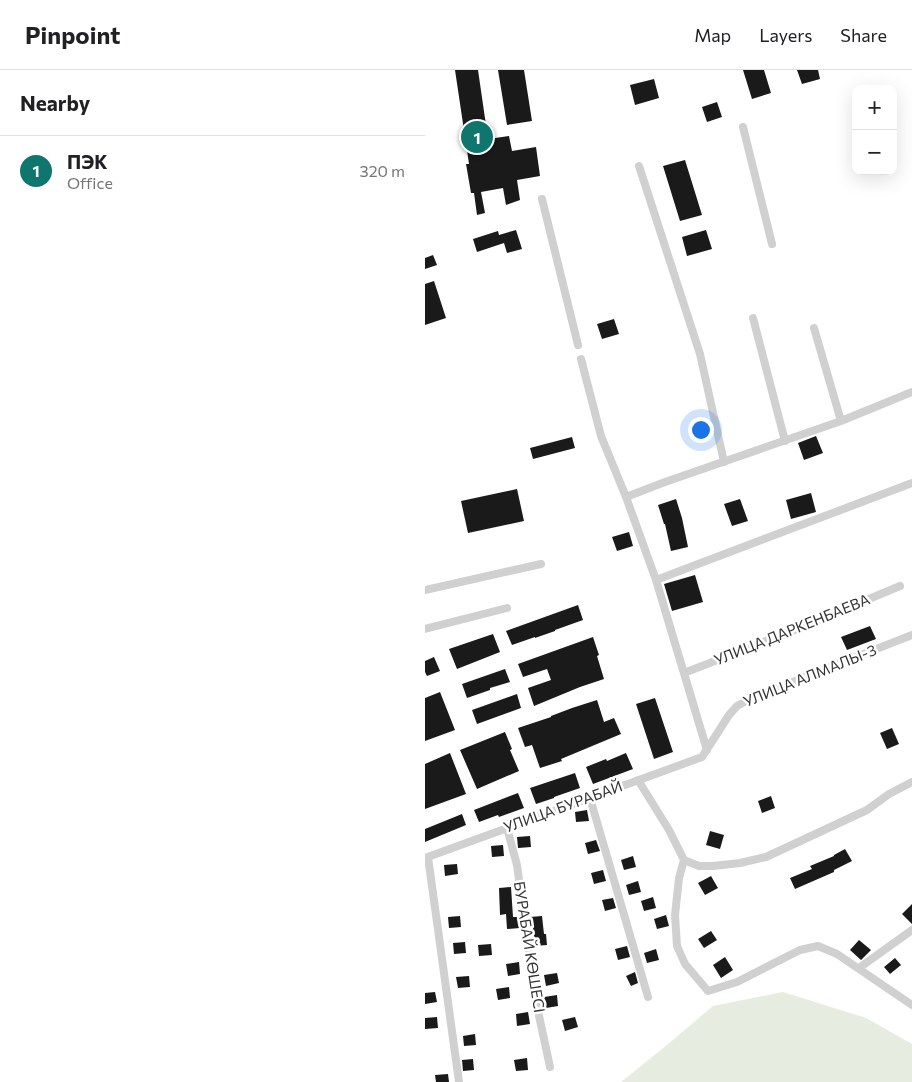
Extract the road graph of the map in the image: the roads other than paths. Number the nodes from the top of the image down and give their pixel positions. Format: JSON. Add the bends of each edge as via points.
{"nodes":[{"id":1,"x":743,"y":127,"type":"dead end"},
{"id":2,"x":639,"y":166,"type":"dead end"},
{"id":3,"x":542,"y":199,"type":"dead end"},
{"id":4,"x":772,"y":244,"type":"dead end"},
{"id":5,"x":753,"y":318,"type":"dead end"},
{"id":6,"x":814,"y":328,"type":"dead end"},
{"id":7,"x":578,"y":345,"type":"dead end"},
{"id":8,"x":581,"y":358,"type":"dead end"},
{"id":9,"x":912,"y":392,"type":"edge"},
{"id":10,"x":841,"y":421,"type":"junction"},
{"id":11,"x":785,"y":441,"type":"junction"},
{"id":12,"x":724,"y":462,"type":"junction"},
{"id":13,"x":912,"y":483,"type":"edge"},
{"id":14,"x":626,"y":497,"type":"junction"},
{"id":15,"x":541,"y":564,"type":"dead end"},
{"id":16,"x":656,"y":580,"type":"junction"},
{"id":17,"x":900,"y":586,"type":"dead end"},
{"id":18,"x":425,"y":590,"type":"edge"},
{"id":19,"x":507,"y":608,"type":"dead end"},
{"id":20,"x":425,"y":629,"type":"edge"},
{"id":21,"x":912,"y":635,"type":"edge"},
{"id":22,"x":684,"y":673,"type":"junction"},
{"id":23,"x":704,"y":753,"type":"junction"},
{"id":24,"x":638,"y":780,"type":"junction"},
{"id":25,"x":912,"y":782,"type":"edge"},
{"id":26,"x":590,"y":798,"type":"junction"},
{"id":27,"x":507,"y":828,"type":"junction"},
{"id":28,"x":426,"y":857,"type":"edge"},
{"id":29,"x":684,"y":860,"type":"junction"},
{"id":30,"x":912,"y":930,"type":"edge"},
{"id":31,"x":859,"y":968,"type":"junction"},
{"id":32,"x":647,"y":997,"type":"dead end"},
{"id":33,"x":912,"y":1006,"type":"edge"},
{"id":34,"x":550,"y":1067,"type":"dead end"},
{"id":35,"x":459,"y":1082,"type":"edge"}],
"edges":[{"from":1,"to":4,"type":"street"},
{"from":2,"to":12,"type":"street","via":[[700,354]]},
{"from":3,"to":7,"type":"street"},
{"from":5,"to":11,"type":"street"},
{"from":6,"to":10,"type":"street"},
{"from":8,"to":14,"type":"street","via":[[601,436]]},
{"from":9,"to":10,"type":"street"},
{"from":10,"to":11,"type":"street"},
{"from":11,"to":12,"type":"street"},
{"from":12,"to":14,"type":"street"},
{"from":13,"to":16,"type":"street"},
{"from":14,"to":16,"type":"street"},
{"from":15,"to":18,"type":"street"},
{"from":16,"to":22,"type":"street"},
{"from":17,"to":22,"type":"street","name":"УЛИЦА ДАРКЕНБАЕВА"},
{"from":19,"to":20,"type":"street"},
{"from":21,"to":23,"type":"street","name":"УЛИЦА АЛМАЛЫ-3","via":[[737,706]]},
{"from":22,"to":23,"type":"street"},
{"from":23,"to":24,"type":"street","name":"УЛИЦА БУРАБАЙ"},
{"from":24,"to":26,"type":"street","name":"УЛИЦА БУРАБАЙ"},
{"from":24,"to":29,"type":"street"},
{"from":25,"to":29,"type":"street","via":[[867,810],[766,857],[713,866],[699,866]]},
{"from":26,"to":27,"type":"street","name":"УЛИЦА БУРАБАЙ"},
{"from":26,"to":32,"type":"street"},
{"from":27,"to":28,"type":"street","name":"УЛИЦА БУРАБАЙ"},
{"from":27,"to":34,"type":"street","name":"БУРАБАЙ КӨШЕСІ","via":[[517,865],[535,997]]},
{"from":28,"to":35,"type":"street"},
{"from":29,"to":31,"type":"street","via":[[675,915],[677,946],[685,964],[708,991],[737,982],[800,950],[818,946]]},
{"from":30,"to":31,"type":"street"},
{"from":31,"to":33,"type":"street"}]}
